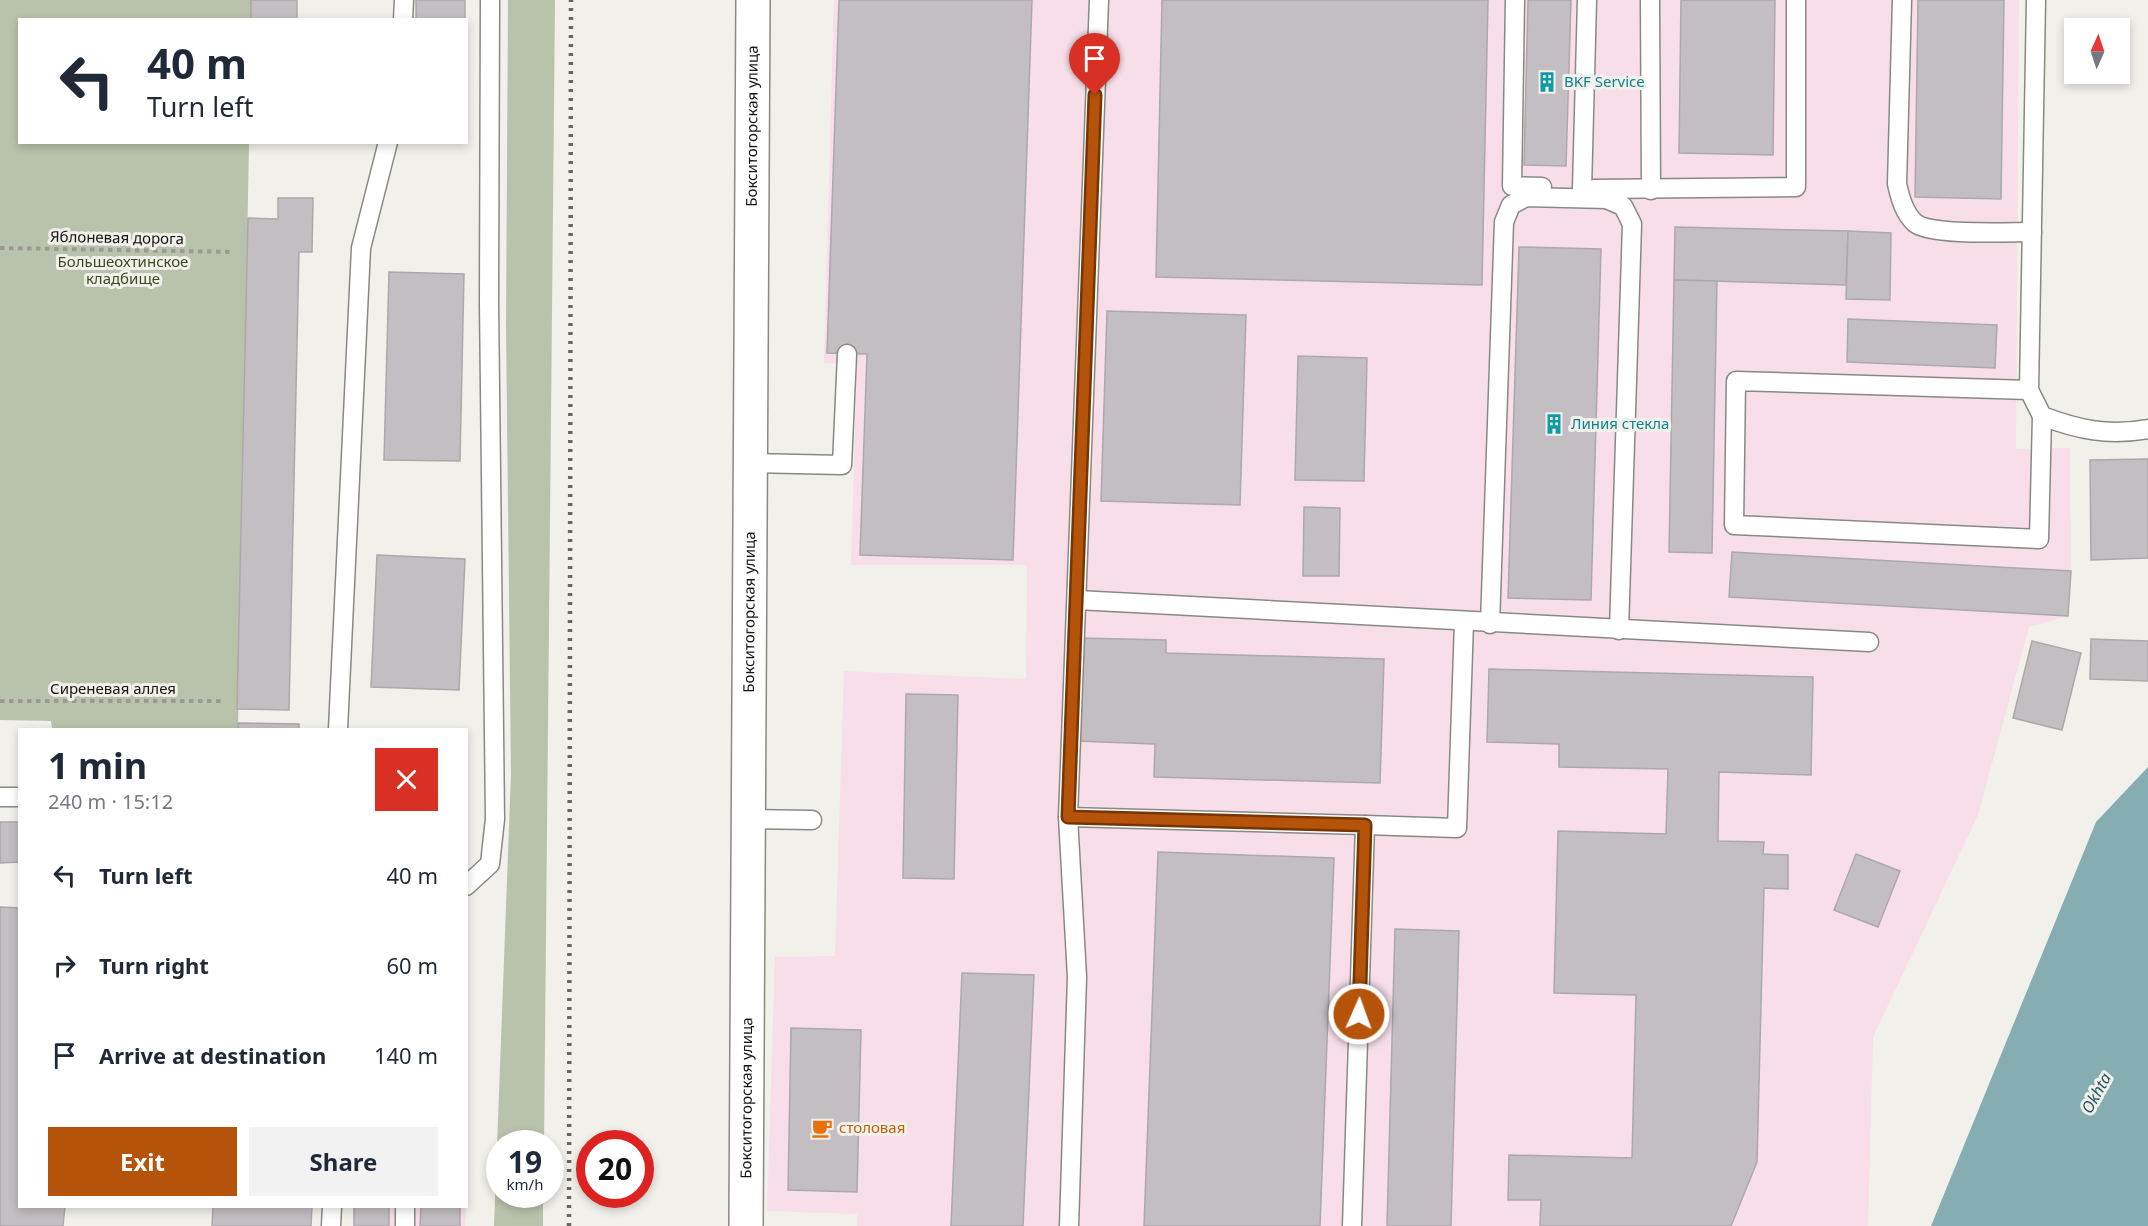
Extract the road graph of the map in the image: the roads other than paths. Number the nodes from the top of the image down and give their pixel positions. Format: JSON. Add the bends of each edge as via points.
{"nodes":[{"id":1,"x":404,"y":0,"type":"edge"},
{"id":2,"x":490,"y":0,"type":"edge"},
{"id":3,"x":753,"y":0,"type":"edge"},
{"id":4,"x":1099,"y":0,"type":"edge"},
{"id":5,"x":1515,"y":0,"type":"edge"},
{"id":6,"x":1587,"y":0,"type":"edge"},
{"id":7,"x":1650,"y":0,"type":"edge"},
{"id":8,"x":1796,"y":0,"type":"edge"},
{"id":9,"x":1902,"y":0,"type":"edge"},
{"id":10,"x":2036,"y":0,"type":"edge"},
{"id":11,"x":404,"y":18,"type":"edge"},
{"id":12,"x":387,"y":144,"type":"edge"},
{"id":13,"x":1582,"y":189,"type":"junction"},
{"id":14,"x":1651,"y":190,"type":"junction"},
{"id":15,"x":2032,"y":232,"type":"junction"},
{"id":16,"x":847,"y":354,"type":"dead end"},
{"id":17,"x":2029,"y":390,"type":"junction"},
{"id":18,"x":2042,"y":416,"type":"junction"},
{"id":19,"x":2148,"y":429,"type":"edge"},
{"id":20,"x":749,"y":463,"type":"junction"},
{"id":21,"x":1077,"y":600,"type":"junction"},
{"id":22,"x":1464,"y":622,"type":"junction"},
{"id":23,"x":1490,"y":624,"type":"junction"},
{"id":24,"x":1619,"y":630,"type":"junction"},
{"id":25,"x":1869,"y":642,"type":"dead end"},
{"id":26,"x":338,"y":728,"type":"edge"},
{"id":27,"x":0,"y":797,"type":"edge"},
{"id":28,"x":18,"y":797,"type":"edge"},
{"id":29,"x":1068,"y":817,"type":"junction"},
{"id":30,"x":748,"y":819,"type":"junction"},
{"id":31,"x":812,"y":820,"type":"dead end"},
{"id":32,"x":1365,"y":825,"type":"junction"},
{"id":33,"x":468,"y":884,"type":"edge"},
{"id":34,"x":332,"y":1208,"type":"edge"},
{"id":35,"x":405,"y":1208,"type":"edge"},
{"id":36,"x":331,"y":1226,"type":"edge"},
{"id":37,"x":405,"y":1226,"type":"edge"},
{"id":38,"x":746,"y":1226,"type":"edge"},
{"id":39,"x":1069,"y":1226,"type":"edge"},
{"id":40,"x":1352,"y":1226,"type":"edge"}],
"edges":[{"from":1,"to":11,"type":"lane"},
{"from":2,"to":33,"type":"lane","via":[[495,819],[490,864]]},
{"from":3,"to":20,"type":"street","name":"Бокситогорская улица"},
{"from":4,"to":21,"type":"lane"},
{"from":5,"to":13,"type":"lane","via":[[1512,186]]},
{"from":6,"to":13,"type":"lane"},
{"from":7,"to":14,"type":"lane"},
{"from":8,"to":14,"type":"lane","via":[[1796,186]]},
{"from":9,"to":15,"type":"lane","via":[[1897,184],[1902,204],[1915,224],[1939,231]]},
{"from":10,"to":15,"type":"lane"},
{"from":12,"to":26,"type":"lane","via":[[361,248]]},
{"from":13,"to":14,"type":"lane"},
{"from":15,"to":17,"type":"lane"},
{"from":16,"to":20,"type":"lane","via":[[842,465]]},
{"from":17,"to":18,"type":"lane"},
{"from":17,"to":18,"type":"lane","via":[[1736,381],[1734,525],[2039,539]]},
{"from":18,"to":19,"type":"lane","via":[[2079,430]]},
{"from":20,"to":30,"type":"street","name":"Бокситогорская улица"},
{"from":21,"to":22,"type":"lane"},
{"from":21,"to":29,"type":"lane"},
{"from":22,"to":23,"type":"lane"},
{"from":22,"to":32,"type":"lane","via":[[1457,828]]},
{"from":23,"to":24,"type":"lane"},
{"from":23,"to":24,"type":"lane","via":[[1504,222],[1511,205],[1526,197],[1606,199],[1623,206],[1632,224]]},
{"from":24,"to":25,"type":"lane"},
{"from":27,"to":28,"type":"lane"},
{"from":29,"to":32,"type":"lane"},
{"from":29,"to":39,"type":"lane","via":[[1077,977]]},
{"from":30,"to":31,"type":"lane"},
{"from":30,"to":38,"type":"street","name":"Бокситогорская улица"},
{"from":32,"to":40,"type":"lane"},
{"from":34,"to":36,"type":"lane"},
{"from":35,"to":37,"type":"lane"}]}
